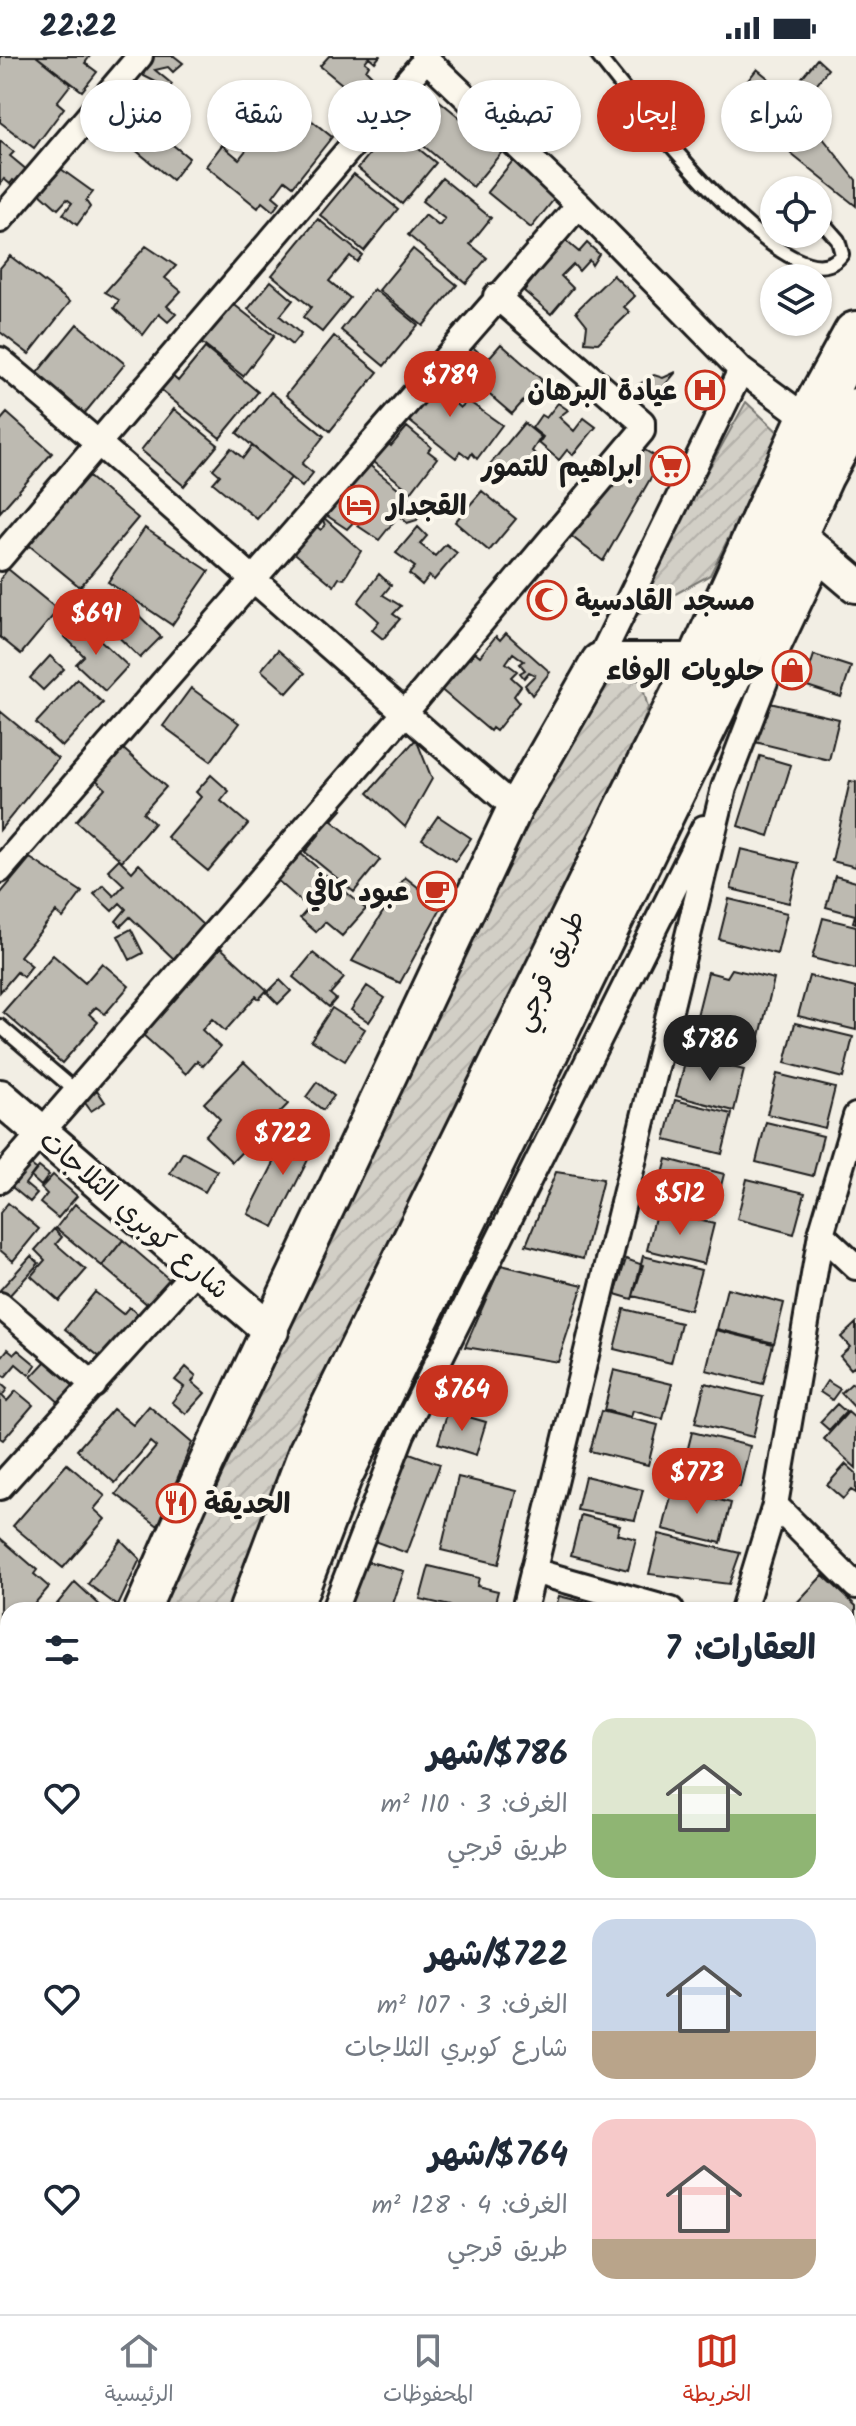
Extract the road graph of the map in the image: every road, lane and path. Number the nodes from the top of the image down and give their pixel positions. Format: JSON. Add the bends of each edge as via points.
{"nodes":[{"id":1,"x":140,"y":56,"type":"edge"},
{"id":2,"x":598,"y":56,"type":"edge"},
{"id":3,"x":424,"y":57,"type":"edge"},
{"id":4,"x":579,"y":205,"type":"junction"},
{"id":5,"x":0,"y":220,"type":"edge"},
{"id":6,"x":760,"y":233,"type":"edge"},
{"id":7,"x":832,"y":233,"type":"edge"},
{"id":8,"x":778,"y":248,"type":"edge"},
{"id":9,"x":496,"y":296,"type":"junction"},
{"id":10,"x":856,"y":334,"type":"edge"},
{"id":11,"x":0,"y":360,"type":"edge"},
{"id":12,"x":741,"y":370,"type":"junction"},
{"id":13,"x":856,"y":411,"type":"edge"},
{"id":14,"x":99,"y":442,"type":"junction"},
{"id":15,"x":809,"y":449,"type":"junction"},
{"id":16,"x":809,"y":544,"type":"junction"},
{"id":17,"x":0,"y":558,"type":"edge"},
{"id":18,"x":254,"y":576,"type":"junction"},
{"id":19,"x":856,"y":585,"type":"edge"},
{"id":20,"x":599,"y":661,"type":"junction"},
{"id":21,"x":700,"y":661,"type":"junction"},
{"id":22,"x":404,"y":714,"type":"junction"},
{"id":23,"x":724,"y":788,"type":"junction"},
{"id":24,"x":515,"y":808,"type":"junction"},
{"id":25,"x":0,"y":870,"type":"edge"},
{"id":26,"x":555,"y":995,"type":"junction"},
{"id":27,"x":0,"y":1026,"type":"edge"},
{"id":28,"x":77,"y":1092,"type":"junction"},
{"id":29,"x":0,"y":1097,"type":"edge"},
{"id":30,"x":856,"y":1116,"type":"edge"},
{"id":31,"x":41,"y":1133,"type":"junction"},
{"id":32,"x":0,"y":1180,"type":"edge"},
{"id":33,"x":821,"y":1234,"type":"junction"},
{"id":34,"x":856,"y":1267,"type":"edge"},
{"id":35,"x":198,"y":1268,"type":"junction"},
{"id":36,"x":0,"y":1305,"type":"edge"},
{"id":37,"x":271,"y":1331,"type":"junction"},
{"id":38,"x":94,"y":1385,"type":"junction"},
{"id":39,"x":0,"y":1487,"type":"edge"},
{"id":40,"x":775,"y":1505,"type":"junction"},
{"id":41,"x":533,"y":1571,"type":"junction"},
{"id":42,"x":856,"y":1586,"type":"edge"},
{"id":43,"x":146,"y":1602,"type":"edge"},
{"id":44,"x":255,"y":1602,"type":"edge"},
{"id":45,"x":291,"y":1602,"type":"edge"},
{"id":46,"x":337,"y":1602,"type":"edge"},
{"id":47,"x":526,"y":1602,"type":"edge"},
{"id":48,"x":643,"y":1602,"type":"edge"},
{"id":49,"x":745,"y":1602,"type":"edge"}],
"edges":[{"from":1,"to":5,"type":"street"},
{"from":2,"to":6,"type":"lane","via":[[711,192]]},
{"from":3,"to":4,"type":"street"},
{"from":3,"to":14,"type":"street"},
{"from":4,"to":9,"type":"street"},
{"from":4,"to":12,"type":"street"},
{"from":7,"to":8,"type":"lane","via":[[842,254],[821,267]]},
{"from":9,"to":18,"type":"street"},
{"from":9,"to":22,"type":"street","via":[[642,422],[642,431]]},
{"from":10,"to":15,"type":"highway","name":"طريق قرجي"},
{"from":11,"to":14,"type":"street"},
{"from":12,"to":15,"type":"street"},
{"from":12,"to":20,"type":"street"},
{"from":13,"to":15,"type":"highway","name":"طريق قرجي"},
{"from":14,"to":17,"type":"street"},
{"from":14,"to":18,"type":"street"},
{"from":15,"to":16,"type":"highway","name":"طريق قرجي"},
{"from":15,"to":21,"type":"highway","name":"طريق قرجي"},
{"from":16,"to":19,"type":"main road"},
{"from":16,"to":23,"type":"street","via":[[779,645]]},
{"from":16,"to":26,"type":"highway","name":"طريق قرجي"},
{"from":18,"to":22,"type":"street"},
{"from":18,"to":25,"type":"street"},
{"from":20,"to":21,"type":"main road"},
{"from":20,"to":24,"type":"main road"},
{"from":21,"to":26,"type":"highway","name":"طريق قرجي"},
{"from":22,"to":24,"type":"street"},
{"from":22,"to":28,"type":"street"},
{"from":23,"to":41,"type":"street"},
{"from":23,"to":46,"type":"street","via":[[402,1434]]},
{"from":24,"to":37,"type":"main road"},
{"from":26,"to":44,"type":"highway","name":"طريق قرجي","via":[[311,1453]]},
{"from":26,"to":45,"type":"highway","name":"طريق قرجي","via":[[339,1477]]},
{"from":27,"to":28,"type":"lane"},
{"from":28,"to":31,"type":"street"},
{"from":29,"to":31,"type":"main road","name":"شارع كوبري الثلاجات"},
{"from":30,"to":33,"type":"street"},
{"from":31,"to":32,"type":"street"},
{"from":31,"to":35,"type":"main road","name":"شارع كوبري الثلاجات"},
{"from":33,"to":34,"type":"street"},
{"from":33,"to":40,"type":"street"},
{"from":35,"to":37,"type":"main road","name":"شارع كوبري الثلاجات"},
{"from":35,"to":38,"type":"street"},
{"from":36,"to":38,"type":"street"},
{"from":37,"to":43,"type":"main road"},
{"from":38,"to":39,"type":"street"},
{"from":40,"to":42,"type":"street"},
{"from":40,"to":49,"type":"street"},
{"from":41,"to":47,"type":"street"},
{"from":41,"to":48,"type":"street"}]}
